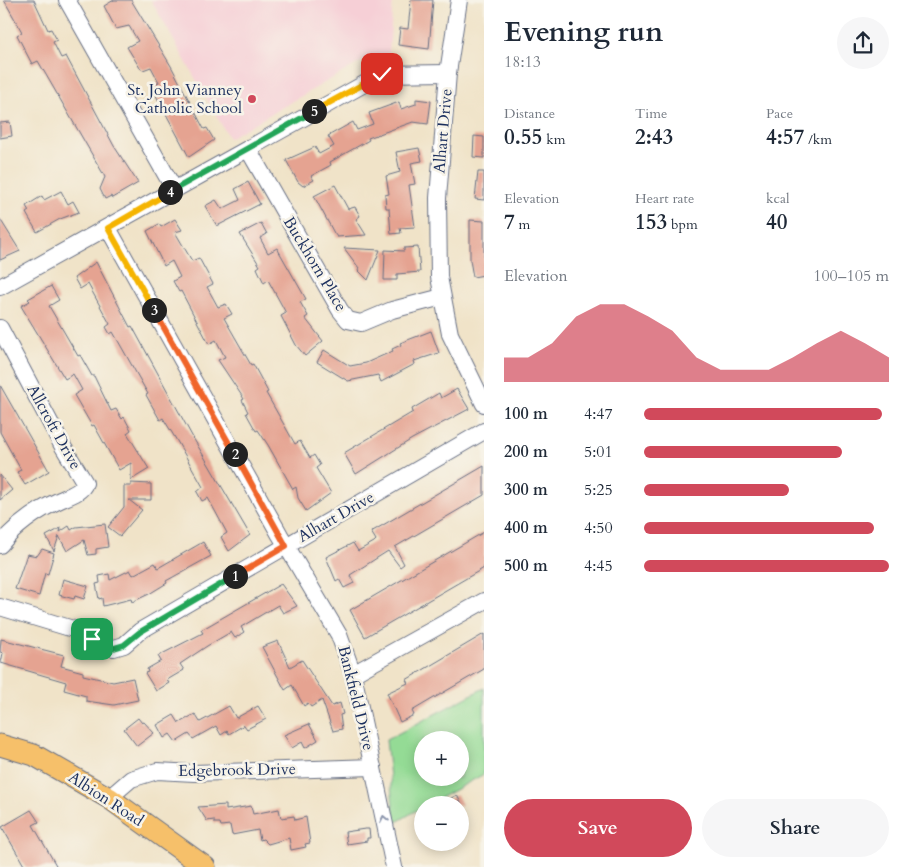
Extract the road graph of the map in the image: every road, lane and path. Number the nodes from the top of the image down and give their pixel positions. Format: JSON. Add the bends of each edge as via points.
{"nodes":[{"id":1,"x":67,"y":0,"type":"edge"},
{"id":2,"x":459,"y":0,"type":"edge"},
{"id":3,"x":448,"y":73,"type":"junction"},
{"id":4,"x":248,"y":149,"type":"junction"},
{"id":5,"x":174,"y":189,"type":"junction"},
{"id":6,"x":108,"y":228,"type":"junction"},
{"id":7,"x":0,"y":287,"type":"edge"},
{"id":8,"x":442,"y":297,"type":"junction"},
{"id":9,"x":0,"y":328,"type":"edge"},
{"id":10,"x":484,"y":404,"type":"edge"},
{"id":11,"x":484,"y":431,"type":"edge"},
{"id":12,"x":0,"y":544,"type":"edge"},
{"id":13,"x":286,"y":546,"type":"junction"},
{"id":14,"x":484,"y":601,"type":"edge"},
{"id":15,"x":0,"y":607,"type":"edge"},
{"id":16,"x":353,"y":674,"type":"junction"},
{"id":17,"x":2,"y":750,"type":"edge"},
{"id":18,"x":372,"y":767,"type":"junction"},
{"id":19,"x":109,"y":798,"type":"junction"},
{"id":20,"x":206,"y":867,"type":"edge"},
{"id":21,"x":394,"y":867,"type":"edge"}],
"edges":[{"from":1,"to":5,"type":"street"},
{"from":2,"to":3,"type":"street","name":"Alhart Drive"},
{"from":3,"to":4,"type":"street","via":[[382,74]]},
{"from":3,"to":8,"type":"street","name":"Alhart Drive","via":[[438,198]]},
{"from":4,"to":5,"type":"street"},
{"from":4,"to":8,"type":"street","name":"Buckhorn Place","via":[[348,320],[361,323],[392,310]]},
{"from":5,"to":6,"type":"street"},
{"from":6,"to":7,"type":"street"},
{"from":6,"to":13,"type":"street","name":"Bankfield Drive"},
{"from":8,"to":10,"type":"street","name":"Alhart Drive","via":[[450,334]]},
{"from":9,"to":12,"type":"street","name":"Allcroft Drive","via":[[85,483],[78,491],[19,524]]},
{"from":11,"to":13,"type":"street","name":"Alhart Drive"},
{"from":13,"to":15,"type":"street","name":"Alhart Drive","via":[[140,632],[124,645],[114,648],[104,647],[83,632]]},
{"from":13,"to":16,"type":"street","name":"Bankfield Drive","via":[[339,635]]},
{"from":14,"to":16,"type":"street"},
{"from":16,"to":18,"type":"street","name":"Bankfield Drive"},
{"from":17,"to":19,"type":"main road","name":"Albion Road","via":[[34,755]]},
{"from":18,"to":19,"type":"street","name":"Edgebrook Drive","via":[[194,774],[157,771],[131,779]]},
{"from":21,"to":18,"type":"street","name":"Bankfield Drive","one_way":true},
{"from":19,"to":20,"type":"main road","name":"Albion Road"}]}
